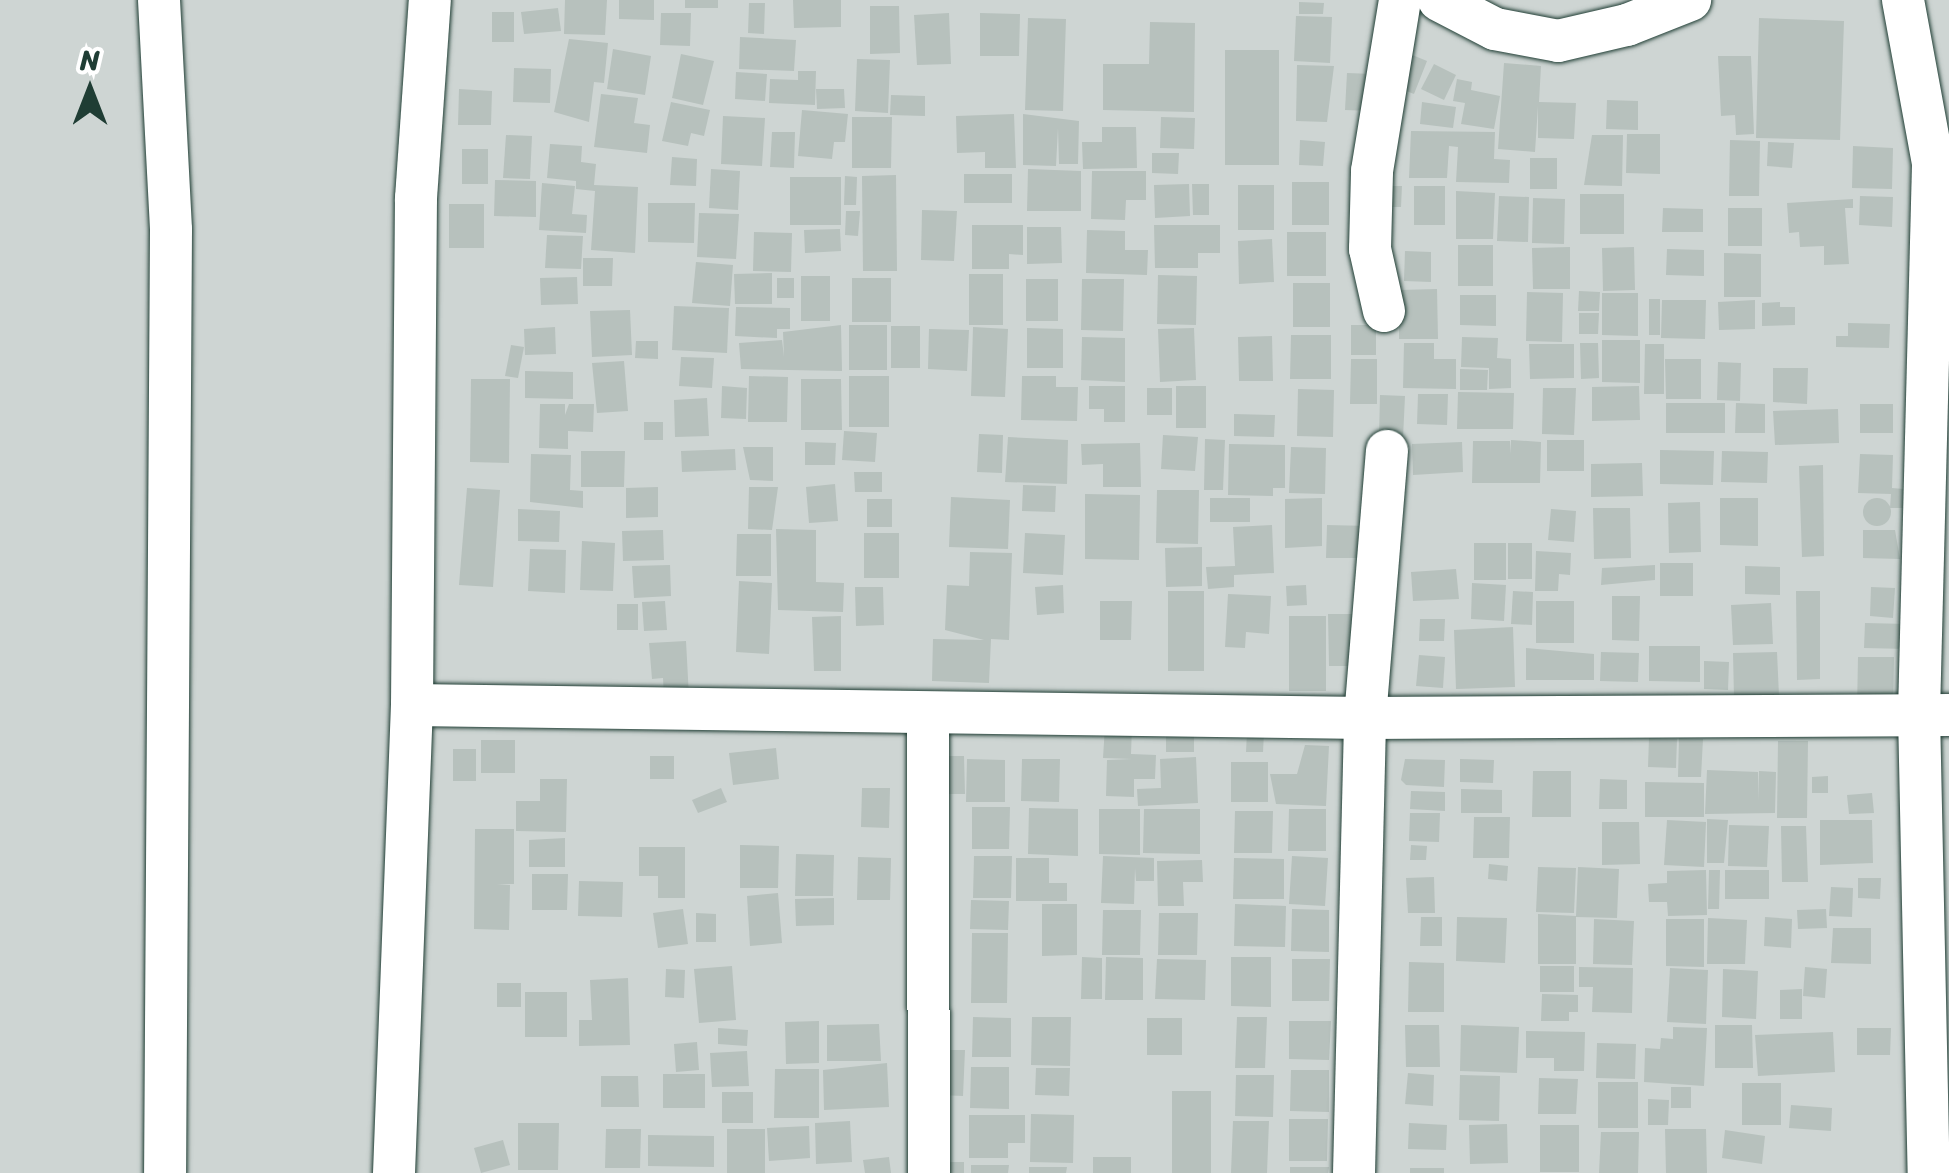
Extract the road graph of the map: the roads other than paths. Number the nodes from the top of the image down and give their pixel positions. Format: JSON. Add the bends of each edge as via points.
{"nodes":[{"id":1,"x":159,"y":0,"type":"edge"},
{"id":2,"x":430,"y":0,"type":"edge"},
{"id":3,"x":1400,"y":0,"type":"edge"},
{"id":4,"x":1439,"y":0,"type":"edge"},
{"id":5,"x":1690,"y":0,"type":"edge"},
{"id":6,"x":1904,"y":0,"type":"edge"},
{"id":7,"x":1384,"y":312,"type":"dead end"},
{"id":8,"x":1388,"y":451,"type":"dead end"},
{"id":9,"x":412,"y":706,"type":"junction"},
{"id":10,"x":928,"y":713,"type":"junction"},
{"id":11,"x":1934,"y":714,"type":"edge"},
{"id":12,"x":1365,"y":718,"type":"junction"},
{"id":13,"x":165,"y":1173,"type":"edge"},
{"id":14,"x":394,"y":1173,"type":"edge"},
{"id":15,"x":929,"y":1173,"type":"edge"},
{"id":16,"x":1354,"y":1173,"type":"edge"},
{"id":17,"x":1929,"y":1173,"type":"edge"}],
"edges":[{"from":1,"to":13,"type":"street","via":[[171,230]]},
{"from":2,"to":9,"type":"street","via":[[416,198]]},
{"from":3,"to":7,"type":"street","via":[[1372,172],[1370,249]]},
{"from":4,"to":5,"type":"street","via":[[1495,29],[1558,41],[1627,25]]},
{"from":6,"to":11,"type":"street","via":[[1933,164]]},
{"from":8,"to":12,"type":"street"},
{"from":9,"to":10,"type":"street"},
{"from":9,"to":14,"type":"street"},
{"from":10,"to":12,"type":"street"},
{"from":10,"to":15,"type":"street"},
{"from":11,"to":12,"type":"street"},
{"from":11,"to":17,"type":"street"},
{"from":12,"to":16,"type":"street"}]}
